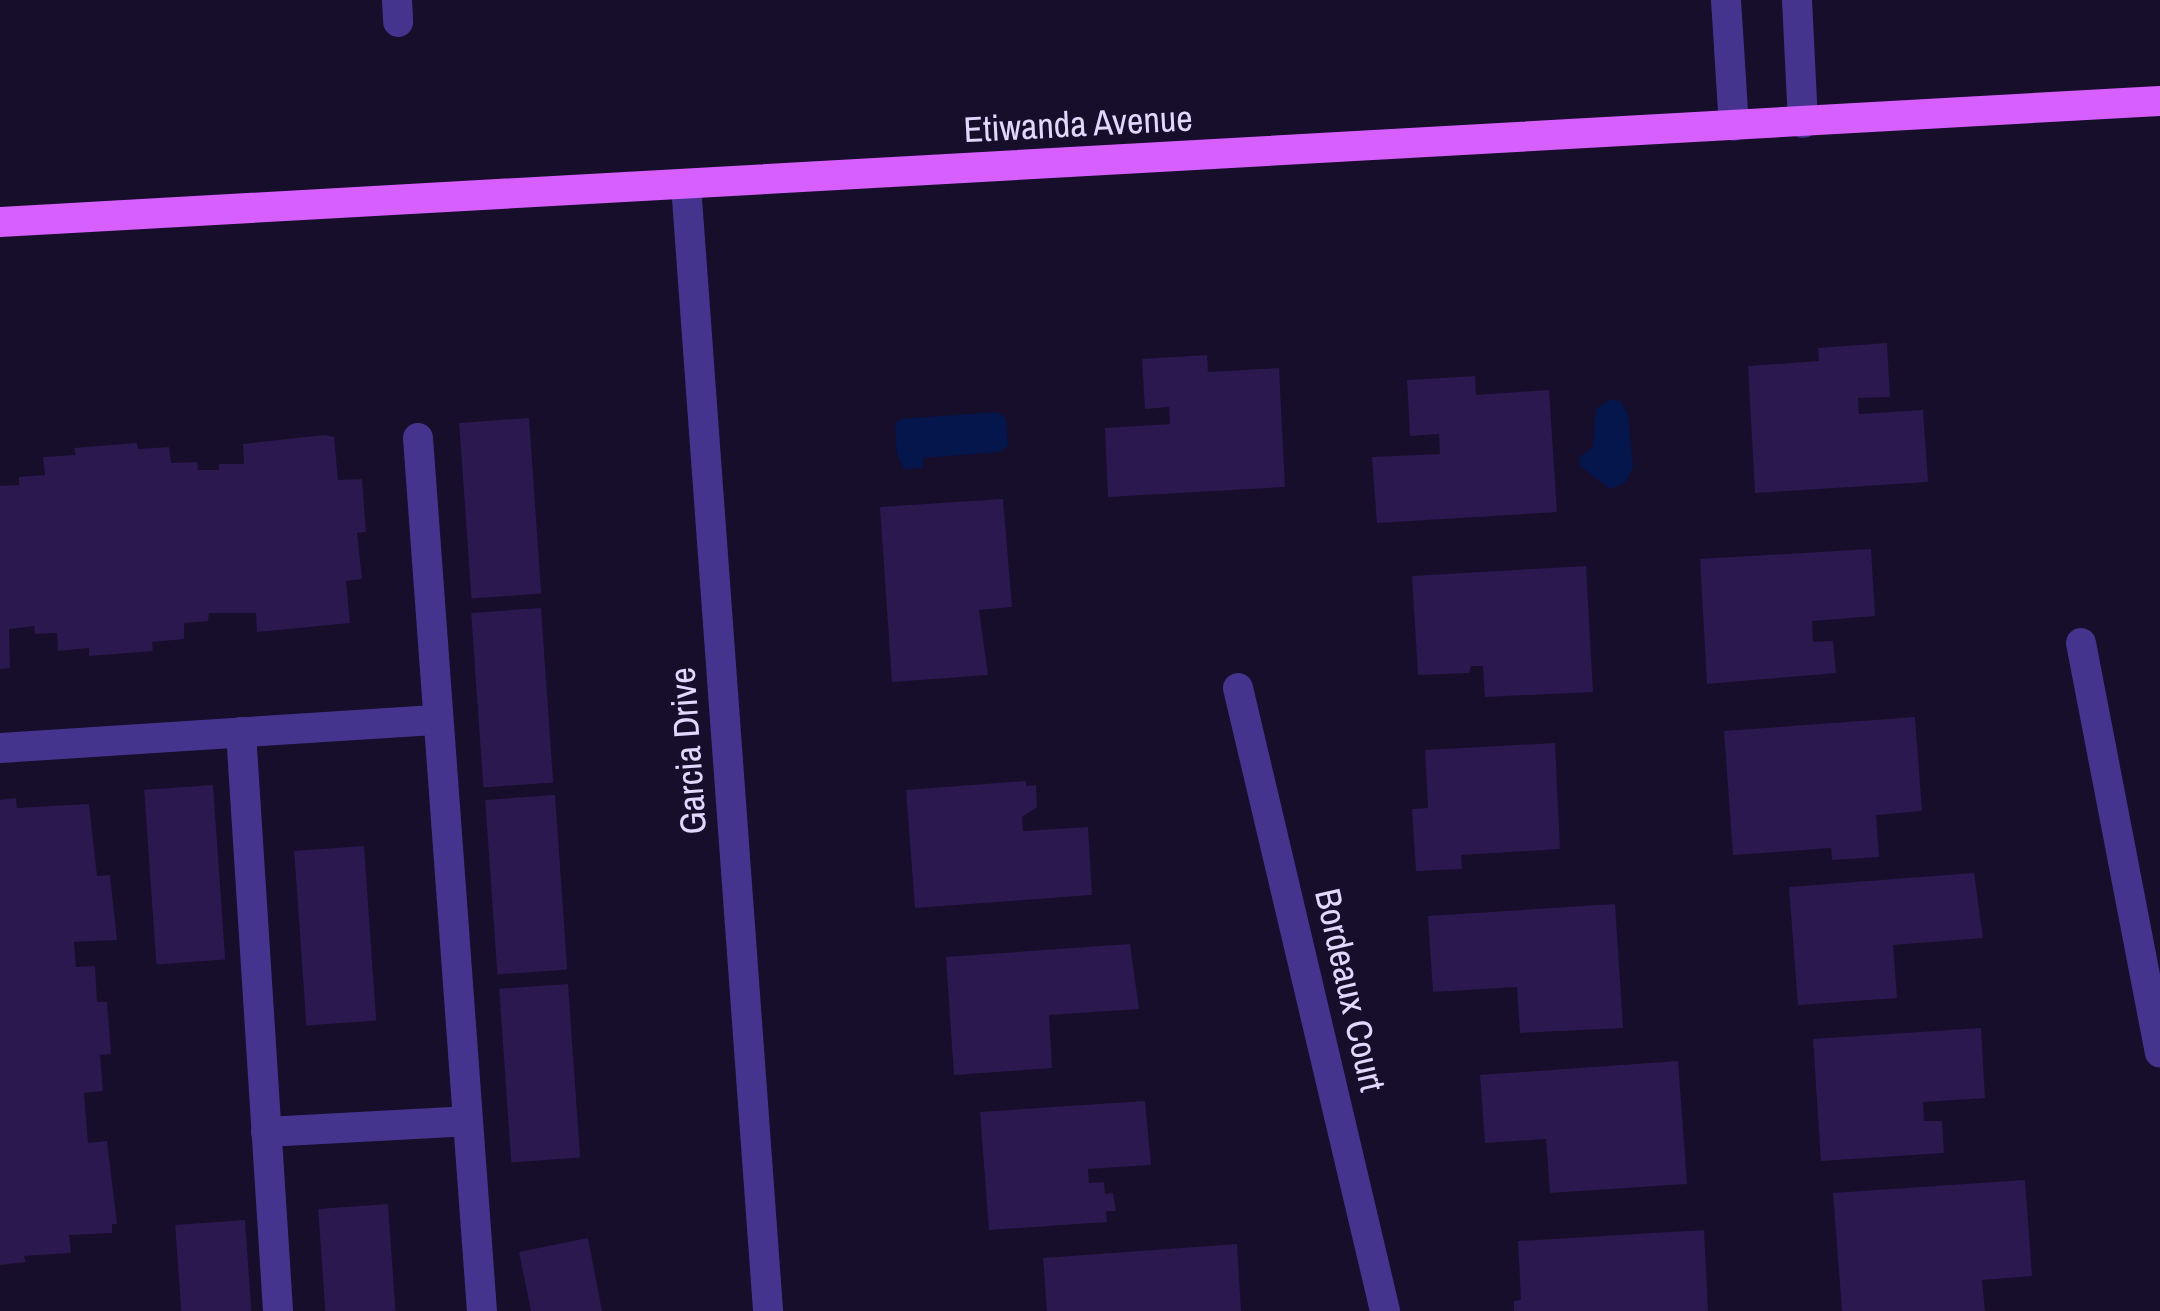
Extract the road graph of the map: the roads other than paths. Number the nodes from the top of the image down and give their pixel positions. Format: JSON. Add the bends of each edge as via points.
{"nodes":[{"id":1,"x":1726,"y":0,"type":"edge"},
{"id":2,"x":1797,"y":0,"type":"edge"},
{"id":3,"x":2160,"y":101,"type":"edge"},
{"id":4,"x":1804,"y":123,"type":"junction"},
{"id":5,"x":1734,"y":126,"type":"junction"},
{"id":6,"x":686,"y":185,"type":"junction"},
{"id":7,"x":0,"y":222,"type":"edge"},
{"id":8,"x":418,"y":438,"type":"dead end"},
{"id":9,"x":2080,"y":643,"type":"dead end"},
{"id":10,"x":1238,"y":688,"type":"dead end"},
{"id":11,"x":438,"y":719,"type":"junction"},
{"id":12,"x":241,"y":732,"type":"junction"},
{"id":13,"x":0,"y":748,"type":"edge"},
{"id":14,"x":2160,"y":1052,"type":"edge"},
{"id":15,"x":466,"y":1121,"type":"junction"},
{"id":16,"x":266,"y":1132,"type":"junction"},
{"id":17,"x":278,"y":1311,"type":"edge"},
{"id":18,"x":482,"y":1311,"type":"edge"},
{"id":19,"x":769,"y":1311,"type":"edge"},
{"id":20,"x":1385,"y":1311,"type":"edge"}],
"edges":[{"from":1,"to":5,"type":"street"},
{"from":2,"to":4,"type":"street"},
{"from":3,"to":4,"type":"main road","name":"Etiwanda Avenue"},
{"from":4,"to":5,"type":"main road","name":"Etiwanda Avenue"},
{"from":5,"to":6,"type":"main road","name":"Etiwanda Avenue"},
{"from":6,"to":7,"type":"main road","name":"Etiwanda Avenue"},
{"from":6,"to":19,"type":"street","name":"Garcia Drive"},
{"from":8,"to":11,"type":"street"},
{"from":9,"to":14,"type":"street"},
{"from":10,"to":20,"type":"street","name":"Bordeaux Court"},
{"from":11,"to":12,"type":"street"},
{"from":11,"to":15,"type":"street"},
{"from":12,"to":13,"type":"street"},
{"from":12,"to":16,"type":"street"},
{"from":15,"to":16,"type":"street"},
{"from":15,"to":18,"type":"street"},
{"from":16,"to":17,"type":"street"}]}
